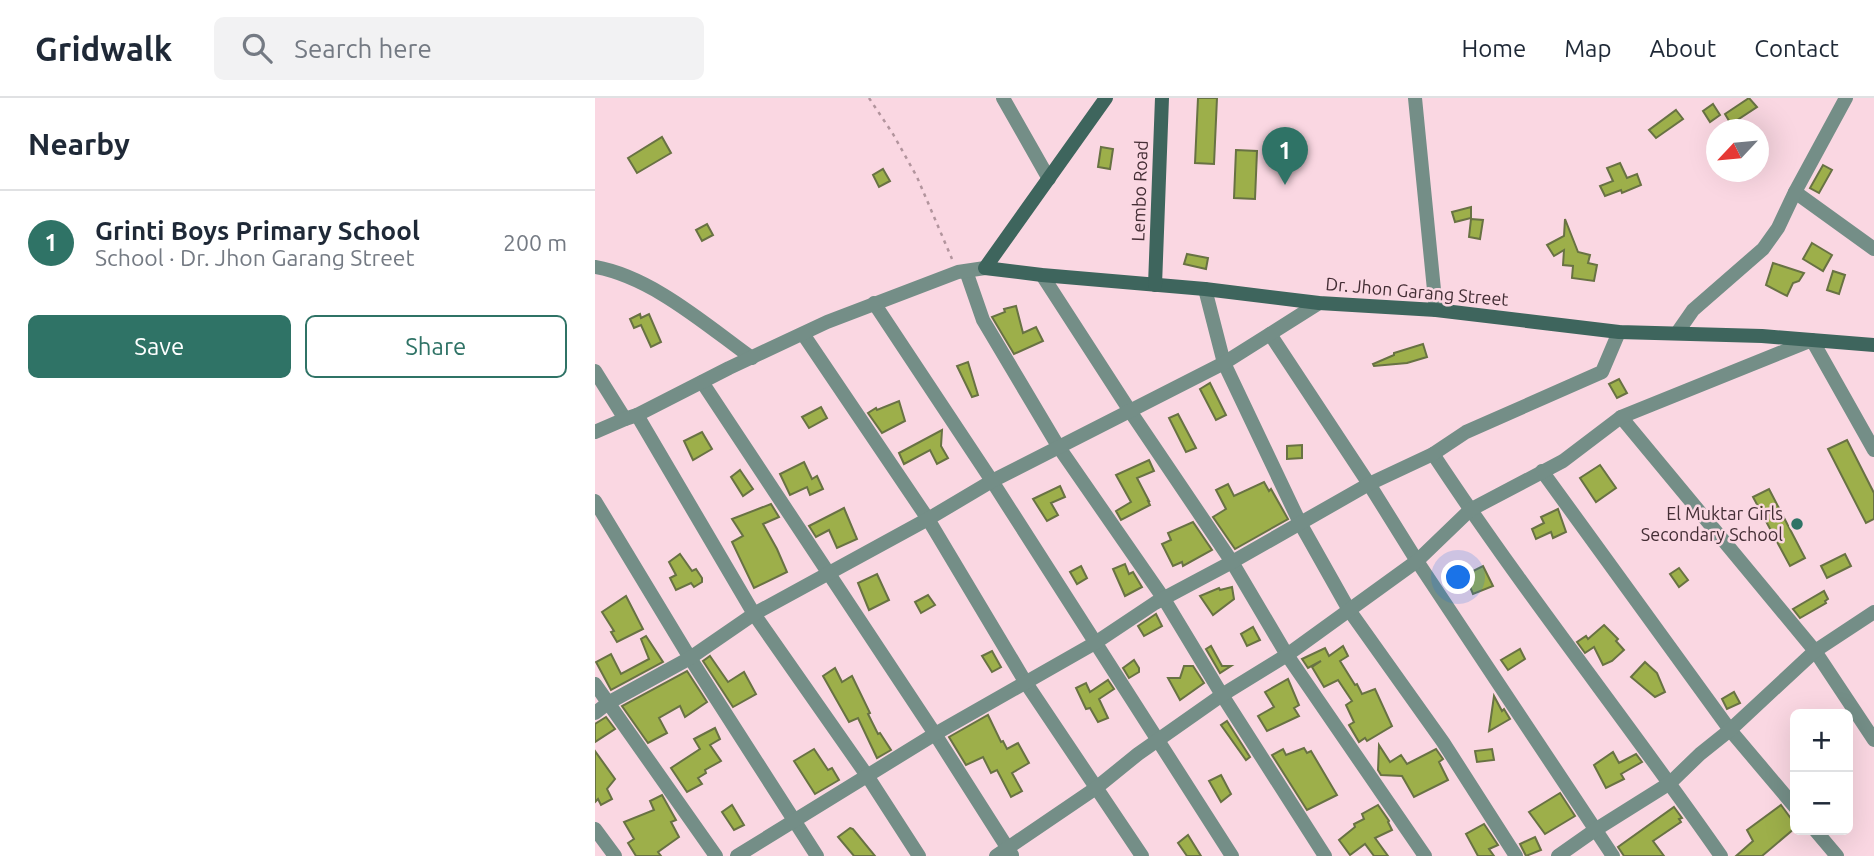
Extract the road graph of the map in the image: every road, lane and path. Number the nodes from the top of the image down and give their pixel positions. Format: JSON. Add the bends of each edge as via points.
{"nodes":[{"id":1,"x":869,"y":98,"type":"edge"},
{"id":2,"x":1003,"y":98,"type":"edge"},
{"id":3,"x":1106,"y":98,"type":"edge"},
{"id":4,"x":1162,"y":98,"type":"edge"},
{"id":5,"x":1415,"y":98,"type":"edge"},
{"id":6,"x":1846,"y":98,"type":"edge"},
{"id":7,"x":1049,"y":179,"type":"junction"},
{"id":8,"x":1795,"y":192,"type":"junction"},
{"id":9,"x":1874,"y":249,"type":"edge"},
{"id":10,"x":595,"y":268,"type":"edge"},
{"id":11,"x":985,"y":268,"type":"junction"},
{"id":12,"x":962,"y":272,"type":"junction"},
{"id":13,"x":1042,"y":275,"type":"junction"},
{"id":14,"x":1155,"y":285,"type":"junction"},
{"id":15,"x":1205,"y":289,"type":"junction"},
{"id":16,"x":874,"y":303,"type":"junction"},
{"id":17,"x":1319,"y":303,"type":"junction"},
{"id":18,"x":1436,"y":310,"type":"junction"},
{"id":19,"x":1619,"y":332,"type":"junction"},
{"id":20,"x":1677,"y":333,"type":"junction"},
{"id":21,"x":803,"y":334,"type":"junction"},
{"id":22,"x":1269,"y":334,"type":"junction"},
{"id":23,"x":1812,"y":340,"type":"junction"},
{"id":24,"x":1874,"y":345,"type":"edge"},
{"id":25,"x":752,"y":358,"type":"junction"},
{"id":26,"x":1224,"y":363,"type":"junction"},
{"id":27,"x":595,"y":371,"type":"edge"},
{"id":28,"x":702,"y":382,"type":"junction"},
{"id":29,"x":1130,"y":411,"type":"junction"},
{"id":30,"x":631,"y":417,"type":"junction"},
{"id":31,"x":1621,"y":417,"type":"junction"},
{"id":32,"x":595,"y":432,"type":"edge"},
{"id":33,"x":1058,"y":446,"type":"junction"},
{"id":34,"x":1874,"y":450,"type":"edge"},
{"id":35,"x":1433,"y":454,"type":"junction"},
{"id":36,"x":1542,"y":471,"type":"junction"},
{"id":37,"x":992,"y":481,"type":"junction"},
{"id":38,"x":1369,"y":484,"type":"junction"},
{"id":39,"x":595,"y":501,"type":"edge"},
{"id":40,"x":1470,"y":510,"type":"junction"},
{"id":41,"x":928,"y":519,"type":"junction"},
{"id":42,"x":1300,"y":523,"type":"junction"},
{"id":43,"x":1417,"y":561,"type":"junction"},
{"id":44,"x":1232,"y":562,"type":"junction"},
{"id":45,"x":827,"y":573,"type":"junction"},
{"id":46,"x":1164,"y":599,"type":"junction"},
{"id":47,"x":1349,"y":610,"type":"junction"},
{"id":48,"x":1874,"y":612,"type":"edge"},
{"id":49,"x":754,"y":614,"type":"junction"},
{"id":50,"x":1095,"y":643,"type":"junction"},
{"id":51,"x":1815,"y":651,"type":"junction"},
{"id":52,"x":1287,"y":655,"type":"junction"},
{"id":53,"x":690,"y":658,"type":"junction"},
{"id":54,"x":1026,"y":683,"type":"junction"},
{"id":55,"x":595,"y":684,"type":"edge"},
{"id":56,"x":1222,"y":695,"type":"junction"},
{"id":57,"x":608,"y":703,"type":"junction"},
{"id":58,"x":595,"y":713,"type":"edge"},
{"id":59,"x":1730,"y":730,"type":"junction"},
{"id":60,"x":935,"y":734,"type":"junction"},
{"id":61,"x":1874,"y":740,"type":"edge"},
{"id":62,"x":1159,"y":741,"type":"junction"},
{"id":63,"x":868,"y":777,"type":"junction"},
{"id":64,"x":1670,"y":783,"type":"junction"},
{"id":65,"x":1096,"y":788,"type":"junction"},
{"id":66,"x":1790,"y":801,"type":"edge"},
{"id":67,"x":795,"y":821,"type":"junction"},
{"id":68,"x":595,"y":829,"type":"edge"},
{"id":69,"x":1595,"y":830,"type":"junction"},
{"id":70,"x":1819,"y":835,"type":"edge"},
{"id":71,"x":1006,"y":853,"type":"edge"},
{"id":72,"x":615,"y":856,"type":"edge"},
{"id":73,"x":716,"y":856,"type":"edge"},
{"id":74,"x":737,"y":856,"type":"edge"},
{"id":75,"x":817,"y":856,"type":"edge"},
{"id":76,"x":919,"y":856,"type":"edge"},
{"id":77,"x":1142,"y":856,"type":"edge"},
{"id":78,"x":1232,"y":856,"type":"edge"},
{"id":79,"x":1325,"y":856,"type":"edge"},
{"id":80,"x":1425,"y":856,"type":"edge"},
{"id":81,"x":1516,"y":856,"type":"edge"},
{"id":82,"x":1558,"y":856,"type":"edge"},
{"id":83,"x":1613,"y":856,"type":"edge"},
{"id":84,"x":1721,"y":856,"type":"edge"},
{"id":85,"x":1837,"y":856,"type":"edge"}],
"edges":[{"from":1,"to":12,"type":"path","via":[[917,177]]},
{"from":2,"to":7,"type":"street"},
{"from":3,"to":7,"type":"street"},
{"from":4,"to":14,"type":"street","name":"Lembo Road"},
{"from":5,"to":18,"type":"street"},
{"from":6,"to":8,"type":"street"},
{"from":7,"to":11,"type":"street"},
{"from":8,"to":9,"type":"street"},
{"from":8,"to":20,"type":"street","via":[[1763,249],[1693,310]]},
{"from":10,"to":25,"type":"street","via":[[660,292]]},
{"from":11,"to":12,"type":"street","name":"Dr. Jhon Garang Street"},
{"from":11,"to":13,"type":"street","name":"Dr. Jhon Garang Street"},
{"from":12,"to":16,"type":"street","name":"Dr. Jhon Garang Street"},
{"from":12,"to":33,"type":"street","via":[[983,320]]},
{"from":13,"to":14,"type":"street","name":"Dr. Jhon Garang Street"},
{"from":13,"to":29,"type":"street"},
{"from":14,"to":15,"type":"street","name":"Dr. Jhon Garang Street"},
{"from":15,"to":17,"type":"street","name":"Dr. Jhon Garang Street"},
{"from":15,"to":26,"type":"street"},
{"from":16,"to":21,"type":"street","name":"Dr. Jhon Garang Street"},
{"from":16,"to":37,"type":"street"},
{"from":17,"to":18,"type":"street","name":"Dr. Jhon Garang Street"},
{"from":17,"to":22,"type":"street"},
{"from":18,"to":19,"type":"street","name":"Dr. Jhon Garang Street"},
{"from":19,"to":20,"type":"street","name":"Dr. Jhon Garang Street"},
{"from":19,"to":35,"type":"street","via":[[1602,372],[1466,432]]},
{"from":20,"to":23,"type":"street","name":"Dr. Jhon Garang Street"},
{"from":21,"to":25,"type":"street","name":"Dr. Jhon Garang Street"},
{"from":21,"to":41,"type":"street"},
{"from":22,"to":26,"type":"street"},
{"from":22,"to":38,"type":"street"},
{"from":23,"to":24,"type":"street","name":"Dr. Jhon Garang Street"},
{"from":23,"to":31,"type":"street"},
{"from":23,"to":34,"type":"street"},
{"from":25,"to":28,"type":"street","name":"Dr. Jhon Garang Street"},
{"from":26,"to":29,"type":"street"},
{"from":26,"to":42,"type":"street"},
{"from":27,"to":30,"type":"street"},
{"from":28,"to":30,"type":"street","name":"Dr. Jhon Garang Street"},
{"from":28,"to":45,"type":"street"},
{"from":29,"to":33,"type":"street"},
{"from":29,"to":44,"type":"street"},
{"from":30,"to":32,"type":"street","name":"Dr. Jhon Garang Street"},
{"from":30,"to":49,"type":"street"},
{"from":31,"to":36,"type":"street","via":[[1563,461]]},
{"from":31,"to":51,"type":"street"},
{"from":33,"to":37,"type":"street"},
{"from":33,"to":46,"type":"street"},
{"from":35,"to":38,"type":"street"},
{"from":35,"to":40,"type":"street"},
{"from":36,"to":40,"type":"street"},
{"from":36,"to":59,"type":"street"},
{"from":37,"to":41,"type":"street"},
{"from":37,"to":50,"type":"street"},
{"from":38,"to":42,"type":"street"},
{"from":38,"to":43,"type":"street"},
{"from":39,"to":53,"type":"street"},
{"from":40,"to":43,"type":"street"},
{"from":40,"to":64,"type":"street"},
{"from":41,"to":45,"type":"street"},
{"from":41,"to":54,"type":"street"},
{"from":42,"to":44,"type":"street"},
{"from":42,"to":47,"type":"street"},
{"from":43,"to":47,"type":"street"},
{"from":43,"to":69,"type":"street"},
{"from":44,"to":46,"type":"street"},
{"from":44,"to":52,"type":"street"},
{"from":45,"to":49,"type":"street"},
{"from":45,"to":60,"type":"street"},
{"from":46,"to":50,"type":"street"},
{"from":46,"to":56,"type":"street"},
{"from":47,"to":52,"type":"street"},
{"from":47,"to":81,"type":"street","via":[[1443,742]]},
{"from":48,"to":51,"type":"street"},
{"from":49,"to":53,"type":"street"},
{"from":49,"to":63,"type":"street"},
{"from":50,"to":54,"type":"street"},
{"from":50,"to":62,"type":"street"},
{"from":51,"to":59,"type":"street"},
{"from":51,"to":61,"type":"street"},
{"from":52,"to":56,"type":"street"},
{"from":52,"to":80,"type":"street"},
{"from":53,"to":57,"type":"street"},
{"from":53,"to":67,"type":"street"},
{"from":54,"to":60,"type":"street"},
{"from":54,"to":65,"type":"street"},
{"from":55,"to":57,"type":"street"},
{"from":56,"to":62,"type":"street"},
{"from":56,"to":79,"type":"street"},
{"from":57,"to":58,"type":"street"},
{"from":57,"to":73,"type":"street"},
{"from":59,"to":64,"type":"street"},
{"from":59,"to":66,"type":"street"},
{"from":60,"to":63,"type":"street"},
{"from":60,"to":71,"type":"street"},
{"from":62,"to":65,"type":"street"},
{"from":62,"to":78,"type":"street"},
{"from":63,"to":67,"type":"street"},
{"from":63,"to":76,"type":"street"},
{"from":64,"to":69,"type":"street"},
{"from":64,"to":84,"type":"street"},
{"from":65,"to":71,"type":"street"},
{"from":65,"to":77,"type":"street"},
{"from":67,"to":74,"type":"street"},
{"from":67,"to":75,"type":"street"},
{"from":68,"to":72,"type":"street"},
{"from":69,"to":82,"type":"street"},
{"from":69,"to":83,"type":"street"},
{"from":70,"to":85,"type":"street"}]}
